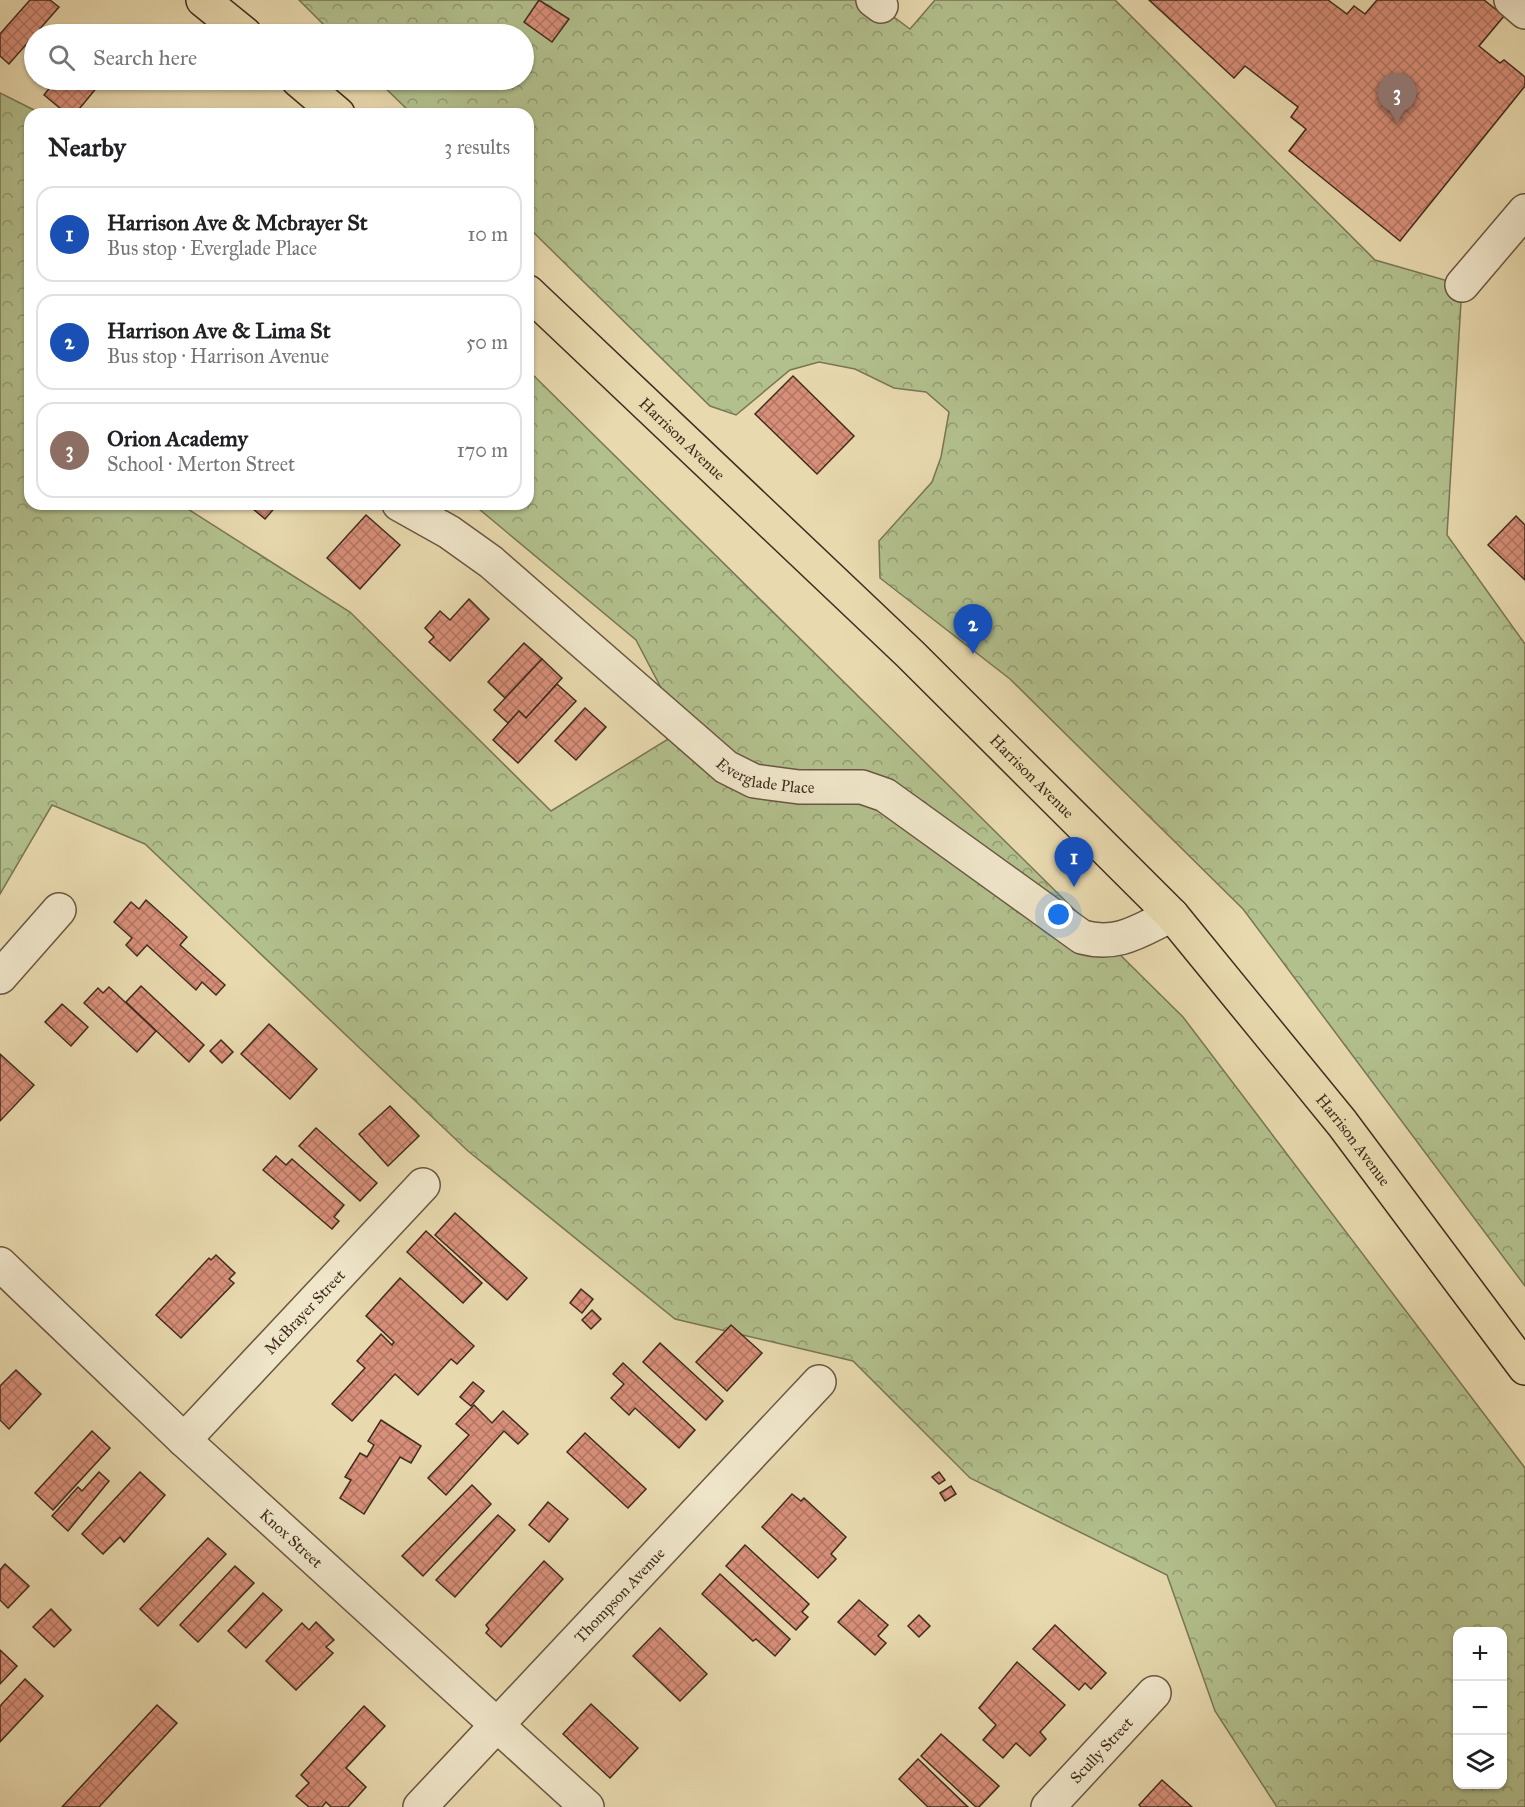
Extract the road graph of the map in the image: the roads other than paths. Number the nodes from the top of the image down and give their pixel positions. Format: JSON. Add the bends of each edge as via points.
{"nodes":[{"id":1,"x":203,"y":0,"type":"edge"},
{"id":2,"x":1511,"y":0,"type":"edge"},
{"id":3,"x":1525,"y":12,"type":"edge"},
{"id":4,"x":233,"y":24,"type":"edge"},
{"id":5,"x":310,"y":90,"type":"edge"},
{"id":6,"x":331,"y":108,"type":"edge"},
{"id":7,"x":1525,"y":211,"type":"edge"},
{"id":8,"x":1462,"y":285,"type":"dead end"},
{"id":9,"x":534,"y":298,"type":"edge"},
{"id":10,"x":410,"y":510,"type":"edge"},
{"id":11,"x":59,"y":910,"type":"dead end"},
{"id":12,"x":1172,"y":915,"type":"junction"},
{"id":13,"x":0,"y":977,"type":"edge"},
{"id":14,"x":423,"y":1185,"type":"dead end"},
{"id":15,"x":0,"y":1264,"type":"edge"},
{"id":16,"x":1525,"y":1368,"type":"edge"},
{"id":17,"x":819,"y":1382,"type":"dead end"},
{"id":18,"x":184,"y":1440,"type":"junction"},
{"id":19,"x":1155,"y":1693,"type":"dead end"},
{"id":20,"x":498,"y":1724,"type":"junction"},
{"id":21,"x":420,"y":1807,"type":"edge"},
{"id":22,"x":587,"y":1807,"type":"edge"},
{"id":23,"x":1048,"y":1807,"type":"edge"}],
"edges":[{"from":1,"to":4,"type":"main road"},
{"from":2,"to":3,"type":"street"},
{"from":5,"to":6,"type":"main road"},
{"from":7,"to":8,"type":"street"},
{"from":9,"to":12,"type":"main road","name":"Harrison Avenue","via":[[918,662]]},
{"from":10,"to":12,"type":"street","name":"Everglade Place","via":[[491,562],[726,767],[754,781],[799,787],[862,787],[885,795],[1082,937],[1101,942],[1119,939]]},
{"from":11,"to":13,"type":"street"},
{"from":12,"to":16,"type":"main road","name":"Harrison Avenue","via":[[1342,1124]]},
{"from":14,"to":18,"type":"street","name":"McBrayer Street"},
{"from":15,"to":18,"type":"street","name":"Knox Street"},
{"from":17,"to":20,"type":"street","name":"Thompson Avenue"},
{"from":18,"to":20,"type":"street","name":"Knox Street"},
{"from":19,"to":23,"type":"street","name":"Scully Street"},
{"from":20,"to":21,"type":"street","name":"Thompson Avenue"},
{"from":20,"to":22,"type":"street","name":"Knox Street"}]}
